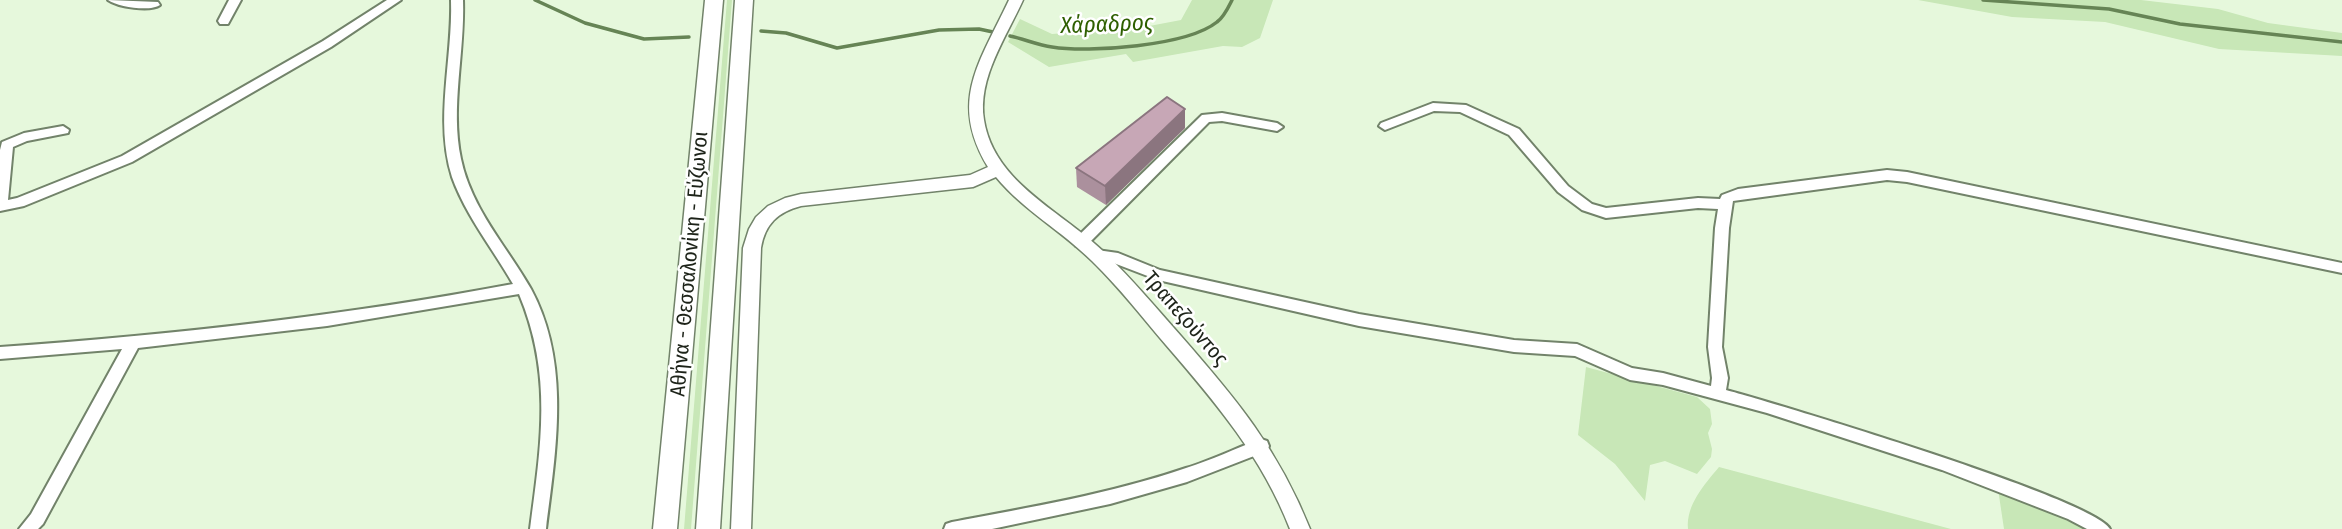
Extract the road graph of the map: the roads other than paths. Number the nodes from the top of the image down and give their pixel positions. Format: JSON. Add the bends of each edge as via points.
{"nodes":[{"id":1,"x":114,"y":0,"type":"edge"},
{"id":2,"x":234,"y":0,"type":"edge"},
{"id":3,"x":395,"y":0,"type":"edge"},
{"id":4,"x":457,"y":0,"type":"edge"},
{"id":5,"x":699,"y":0,"type":"edge"},
{"id":6,"x":714,"y":0,"type":"edge"},
{"id":7,"x":744,"y":0,"type":"edge"},
{"id":8,"x":755,"y":0,"type":"edge"},
{"id":9,"x":1016,"y":0,"type":"edge"},
{"id":10,"x":154,"y":5,"type":"dead end"},
{"id":11,"x":224,"y":22,"type":"dead end"},
{"id":12,"x":737,"y":104,"type":"junction"},
{"id":13,"x":704,"y":106,"type":"junction"},
{"id":14,"x":1385,"y":126,"type":"dead end"},
{"id":15,"x":1277,"y":127,"type":"dead end"},
{"id":16,"x":63,"y":130,"type":"dead end"},
{"id":17,"x":997,"y":170,"type":"junction"},
{"id":18,"x":1724,"y":205,"type":"junction"},
{"id":19,"x":1,"y":206,"type":"edge"},
{"id":20,"x":1081,"y":242,"type":"junction"},
{"id":21,"x":1097,"y":255,"type":"junction"},
{"id":22,"x":2342,"y":268,"type":"edge"},
{"id":23,"x":523,"y":288,"type":"junction"},
{"id":24,"x":133,"y":344,"type":"junction"},
{"id":25,"x":0,"y":353,"type":"edge"},
{"id":26,"x":1718,"y":393,"type":"junction"},
{"id":27,"x":1261,"y":446,"type":"junction"},
{"id":28,"x":27,"y":529,"type":"edge"},
{"id":29,"x":538,"y":529,"type":"edge"},
{"id":30,"x":666,"y":529,"type":"edge"},
{"id":31,"x":708,"y":529,"type":"edge"},
{"id":32,"x":740,"y":529,"type":"edge"},
{"id":33,"x":952,"y":529,"type":"edge"},
{"id":34,"x":1300,"y":529,"type":"edge"},
{"id":35,"x":2102,"y":529,"type":"edge"}],
"edges":[{"from":1,"to":10,"type":"street"},
{"from":2,"to":11,"type":"street"},
{"from":3,"to":19,"type":"street","via":[[127,159]]},
{"from":4,"to":23,"type":"street","via":[[451,119],[454,157],[468,198]]},
{"from":5,"to":13,"type":"highway"},
{"from":6,"to":13,"type":"highway","name":"Αθήνα - Θεσσαλονίκη - Εύζωνοι"},
{"from":7,"to":12,"type":"highway","name":"Αθήνα - Θεσσαλονίκη - Εύζωνοι"},
{"from":8,"to":12,"type":"highway"},
{"from":9,"to":17,"type":"main road","via":[[976,103],[983,144]]},
{"from":12,"to":31,"type":"highway","name":"Αθήνα - Θεσσαλονίκη - Εύζωνοι"},
{"from":13,"to":30,"type":"highway","name":"Αθήνα - Θεσσαλονίκη - Εύζωνοι"},
{"from":14,"to":18,"type":"street","via":[[1433,107],[1462,108],[1514,132],[1563,189],[1587,207],[1606,213],[1698,203]]},
{"from":15,"to":20,"type":"street","via":[[1206,118]]},
{"from":16,"to":19,"type":"street","via":[[24,136],[7,145]]},
{"from":17,"to":20,"type":"main road","name":"Τραπεζούντος"},
{"from":17,"to":32,"type":"main road","via":[[974,181],[802,200],[777,208],[761,220],[752,248]]},
{"from":18,"to":22,"type":"street","via":[[1727,198],[1738,194],[1901,176]]},
{"from":18,"to":26,"type":"street","via":[[1715,347]]},
{"from":20,"to":21,"type":"main road","name":"Τραπεζούντος"},
{"from":21,"to":26,"type":"street","via":[[1158,275],[1359,320],[1514,346],[1577,350],[1630,374]]},
{"from":21,"to":27,"type":"main road","name":"Τραπεζούντος","via":[[1230,404]]},
{"from":23,"to":24,"type":"street","via":[[272,330]]},
{"from":23,"to":29,"type":"street","via":[[540,327],[550,385]]},
{"from":24,"to":25,"type":"street"},
{"from":24,"to":28,"type":"street","via":[[37,519]]},
{"from":26,"to":35,"type":"street","via":[[1945,464]]},
{"from":27,"to":33,"type":"street","via":[[1227,461],[1073,508]]},
{"from":27,"to":34,"type":"main road","name":"Τραπεζούντος"}]}
